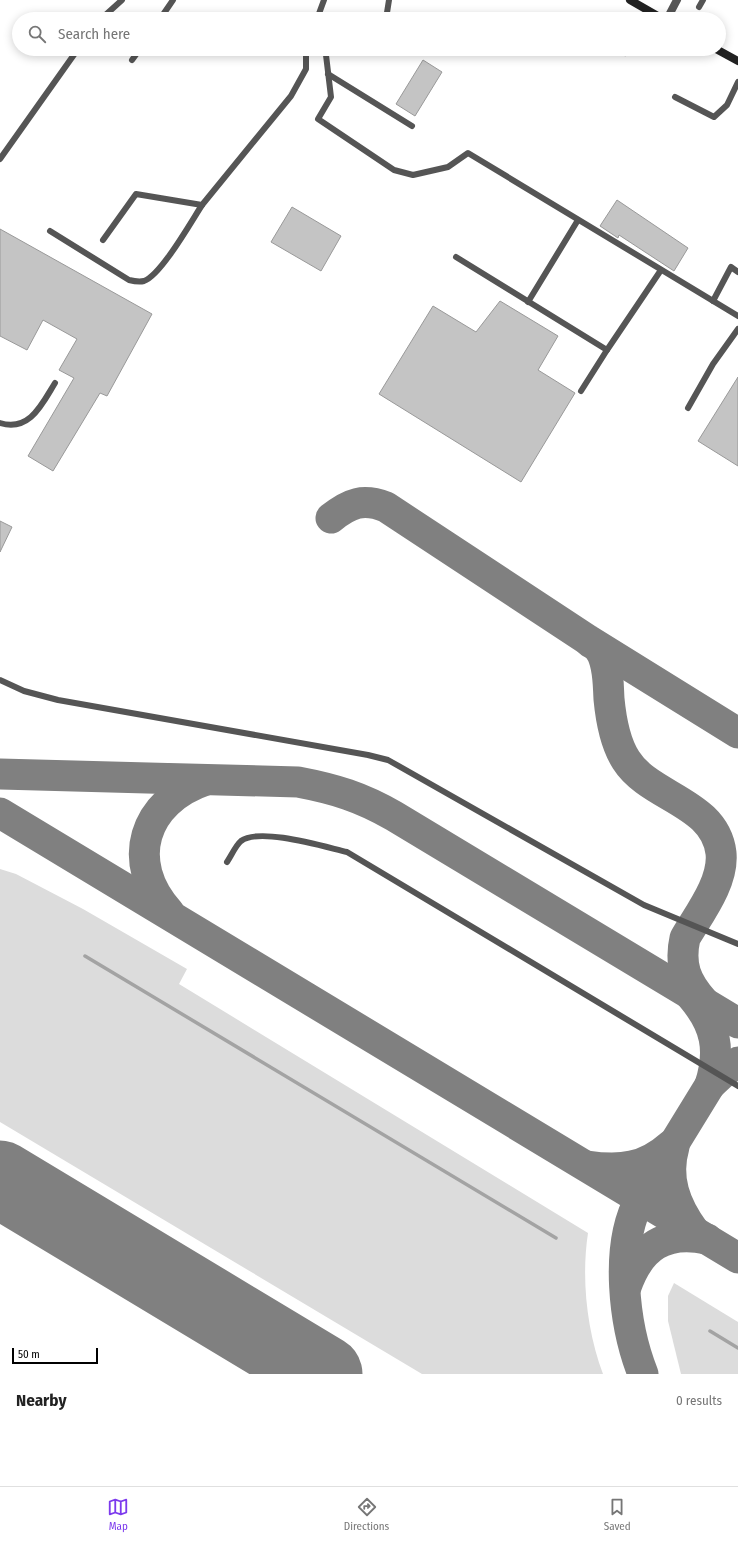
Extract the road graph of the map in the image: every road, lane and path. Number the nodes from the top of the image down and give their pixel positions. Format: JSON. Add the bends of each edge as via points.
{"nodes":[{"id":1,"x":122,"y":0,"type":"edge"},
{"id":2,"x":174,"y":0,"type":"edge"},
{"id":3,"x":324,"y":0,"type":"edge"},
{"id":4,"x":389,"y":0,"type":"edge"},
{"id":5,"x":630,"y":0,"type":"edge"},
{"id":6,"x":677,"y":0,"type":"edge"},
{"id":7,"x":703,"y":0,"type":"edge"},
{"id":8,"x":699,"y":7,"type":"dead end"},
{"id":9,"x":647,"y":11,"type":"edge"},
{"id":10,"x":109,"y":12,"type":"edge"},
{"id":11,"x":165,"y":12,"type":"edge"},
{"id":12,"x":320,"y":12,"type":"edge"},
{"id":13,"x":387,"y":12,"type":"edge"},
{"id":14,"x":671,"y":12,"type":"edge"},
{"id":15,"x":726,"y":54,"type":"edge"},
{"id":16,"x":73,"y":56,"type":"edge"},
{"id":17,"x":135,"y":56,"type":"edge"},
{"id":18,"x":306,"y":56,"type":"edge"},
{"id":19,"x":326,"y":56,"type":"edge"},
{"id":20,"x":132,"y":60,"type":"dead end"},
{"id":21,"x":738,"y":61,"type":"edge"},
{"id":22,"x":328,"y":74,"type":"junction"},
{"id":23,"x":738,"y":82,"type":"edge"},
{"id":24,"x":675,"y":97,"type":"dead end"},
{"id":25,"x":412,"y":126,"type":"dead end"},
{"id":26,"x":0,"y":158,"type":"edge"},
{"id":27,"x":202,"y":205,"type":"junction"},
{"id":28,"x":578,"y":220,"type":"junction"},
{"id":29,"x":50,"y":231,"type":"dead end"},
{"id":30,"x":103,"y":240,"type":"dead end"},
{"id":31,"x":456,"y":257,"type":"dead end"},
{"id":32,"x":661,"y":270,"type":"junction"},
{"id":33,"x":738,"y":272,"type":"edge"},
{"id":34,"x":713,"y":301,"type":"junction"},
{"id":35,"x":528,"y":302,"type":"junction"},
{"id":36,"x":738,"y":316,"type":"edge"},
{"id":37,"x":738,"y":329,"type":"edge"},
{"id":38,"x":607,"y":350,"type":"junction"},
{"id":39,"x":55,"y":383,"type":"dead end"},
{"id":40,"x":581,"y":391,"type":"dead end"},
{"id":41,"x":688,"y":408,"type":"dead end"},
{"id":42,"x":0,"y":423,"type":"edge"},
{"id":43,"x":0,"y":680,"type":"edge"},
{"id":44,"x":227,"y":862,"type":"dead end"},
{"id":45,"x":738,"y":944,"type":"edge"},
{"id":46,"x":738,"y":1086,"type":"edge"}],
"edges":[{"from":1,"to":10,"type":"lane"},
{"from":2,"to":11,"type":"lane"},
{"from":3,"to":12,"type":"lane"},
{"from":4,"to":13,"type":"lane"},
{"from":5,"to":9,"type":"street"},
{"from":6,"to":14,"type":"street"},
{"from":7,"to":8,"type":"lane"},
{"from":15,"to":21,"type":"street"},
{"from":16,"to":26,"type":"lane"},
{"from":17,"to":20,"type":"lane"},
{"from":18,"to":27,"type":"lane","via":[[306,69],[291,96]]},
{"from":19,"to":22,"type":"lane"},
{"from":22,"to":25,"type":"lane"},
{"from":22,"to":28,"type":"lane","via":[[331,97],[318,119],[394,170],[413,174],[448,167],[468,153]]},
{"from":23,"to":24,"type":"lane","via":[[727,105],[714,118]]},
{"from":27,"to":29,"type":"lane","via":[[161,266],[143,282],[129,280]]},
{"from":27,"to":30,"type":"lane","via":[[136,194]]},
{"from":28,"to":32,"type":"lane"},
{"from":28,"to":35,"type":"lane"},
{"from":31,"to":35,"type":"lane"},
{"from":32,"to":34,"type":"lane"},
{"from":32,"to":38,"type":"lane"},
{"from":33,"to":34,"type":"lane","via":[[731,267]]},
{"from":34,"to":36,"type":"lane"},
{"from":35,"to":38,"type":"lane"},
{"from":37,"to":41,"type":"lane","via":[[713,364]]},
{"from":38,"to":40,"type":"lane"},
{"from":39,"to":42,"type":"lane","via":[[39,409],[27,421],[13,425]]},
{"from":43,"to":45,"type":"lane","via":[[24,691],[58,700],[388,760],[644,905]]},
{"from":44,"to":46,"type":"lane","via":[[241,841],[256,836],[275,836],[347,852]]}]}
